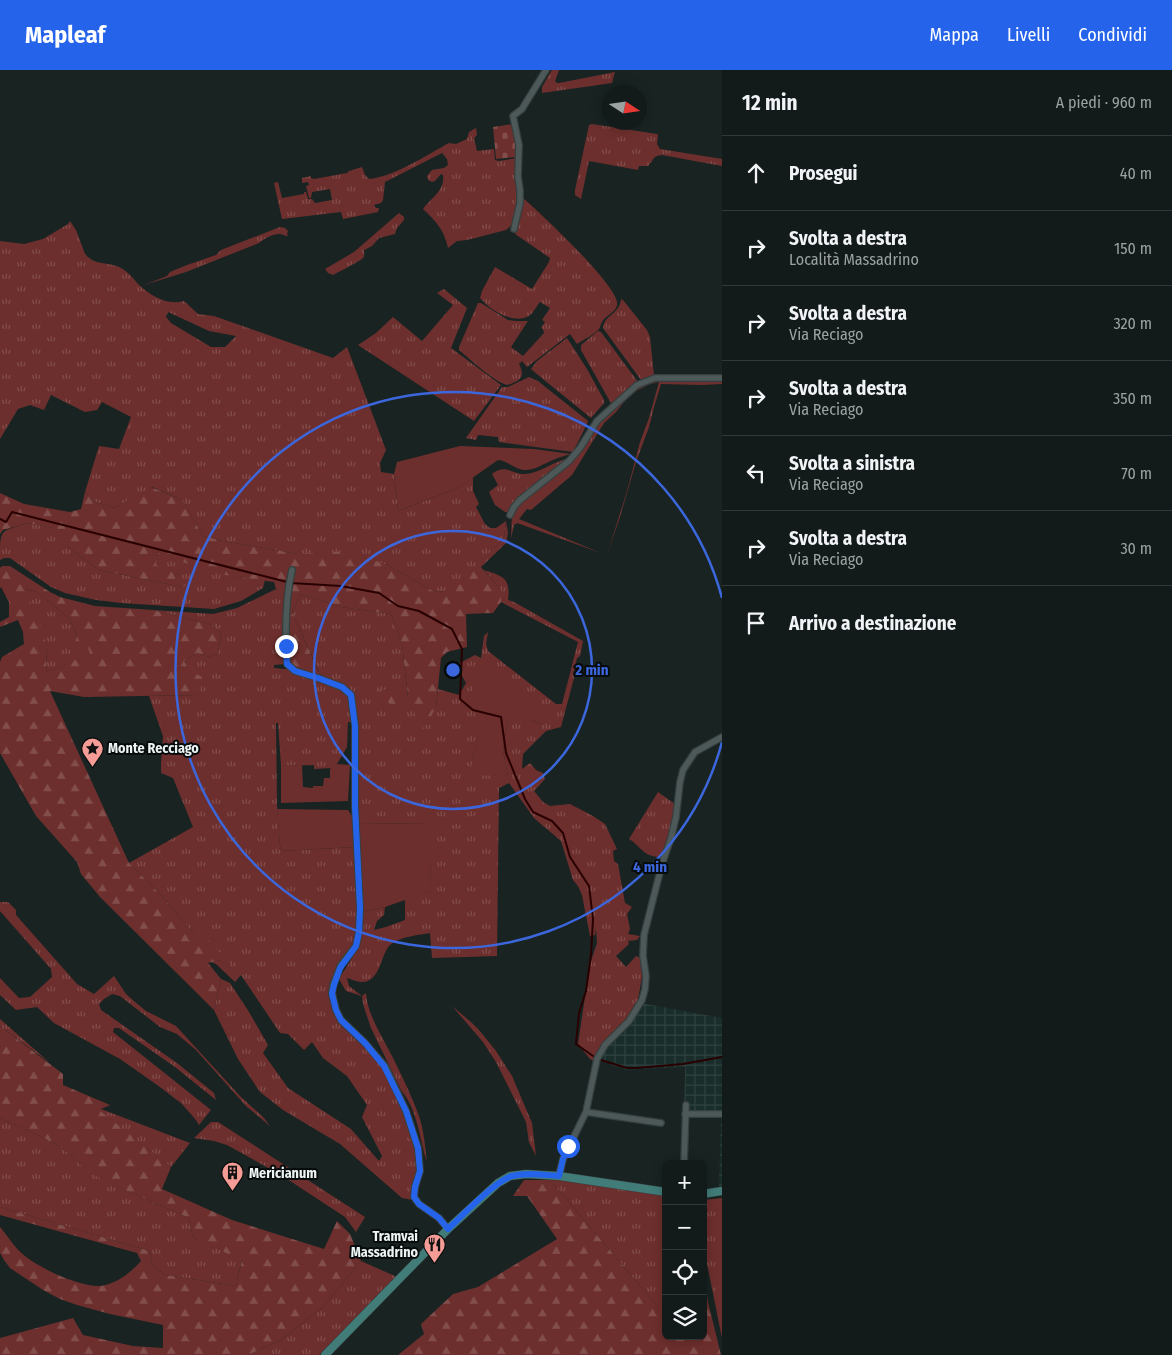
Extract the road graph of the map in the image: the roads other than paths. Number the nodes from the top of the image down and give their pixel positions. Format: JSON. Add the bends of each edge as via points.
{"nodes":[{"id":1,"x":546,"y":70,"type":"edge"},
{"id":2,"x":514,"y":229,"type":"dead end"},
{"id":3,"x":722,"y":378,"type":"edge"},
{"id":4,"x":510,"y":515,"type":"dead end"},
{"id":5,"x":292,"y":570,"type":"dead end"},
{"id":6,"x":722,"y":737,"type":"edge"},
{"id":7,"x":686,"y":1105,"type":"dead end"},
{"id":8,"x":586,"y":1112,"type":"junction"},
{"id":9,"x":686,"y":1114,"type":"junction"},
{"id":10,"x":722,"y":1114,"type":"edge"},
{"id":11,"x":661,"y":1123,"type":"dead end"},
{"id":12,"x":684,"y":1160,"type":"edge"},
{"id":13,"x":559,"y":1176,"type":"junction"},
{"id":14,"x":662,"y":1191,"type":"edge"},
{"id":15,"x":722,"y":1191,"type":"edge"},
{"id":16,"x":707,"y":1193,"type":"edge"},
{"id":17,"x":447,"y":1228,"type":"junction"},
{"id":18,"x":325,"y":1355,"type":"edge"}],
"edges":[{"from":1,"to":2,"type":"street","via":[[522,109],[513,116],[519,145],[520,190]]},
{"from":3,"to":4,"type":"street","via":[[655,378],[637,385],[597,421],[568,461],[520,500]]},
{"from":5,"to":17,"type":"street","via":[[287,664],[295,671],[342,687],[351,695],[355,726],[359,932],[356,946],[341,965],[332,994],[341,1020],[384,1066],[406,1111],[418,1148],[420,1171],[414,1197]]},
{"from":6,"to":8,"type":"street","via":[[695,752],[683,770],[676,817],[644,935],[646,976],[642,1000],[600,1052]]},
{"from":7,"to":9,"type":"street"},
{"from":8,"to":11,"type":"street"},
{"from":8,"to":13,"type":"street","via":[[563,1159]]},
{"from":9,"to":10,"type":"street"},
{"from":9,"to":12,"type":"street"},
{"from":13,"to":14,"type":"main road"},
{"from":13,"to":17,"type":"main road","via":[[510,1176]]},
{"from":15,"to":16,"type":"main road"},
{"from":17,"to":18,"type":"main road"}]}
